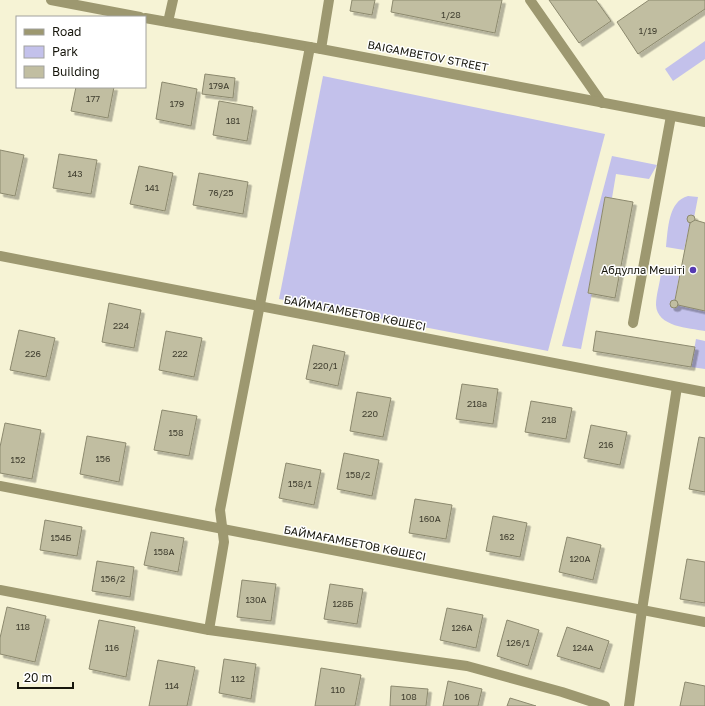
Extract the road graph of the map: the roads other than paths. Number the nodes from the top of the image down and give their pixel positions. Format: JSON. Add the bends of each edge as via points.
{"nodes":[{"id":1,"x":51,"y":0,"type":"edge"},
{"id":2,"x":173,"y":0,"type":"edge"},
{"id":3,"x":329,"y":0,"type":"edge"},
{"id":4,"x":530,"y":0,"type":"edge"},
{"id":5,"x":135,"y":16,"type":"edge"},
{"id":6,"x":146,"y":18,"type":"edge"},
{"id":7,"x":168,"y":22,"type":"junction"},
{"id":8,"x":316,"y":48,"type":"junction"},
{"id":9,"x":602,"y":103,"type":"junction"},
{"id":10,"x":671,"y":116,"type":"junction"},
{"id":11,"x":705,"y":122,"type":"edge"},
{"id":12,"x":0,"y":256,"type":"edge"},
{"id":13,"x":260,"y":307,"type":"junction"},
{"id":14,"x":633,"y":323,"type":"dead end"},
{"id":15,"x":677,"y":387,"type":"junction"},
{"id":16,"x":705,"y":392,"type":"edge"},
{"id":17,"x":0,"y":486,"type":"edge"},
{"id":18,"x":222,"y":529,"type":"junction"},
{"id":19,"x":0,"y":590,"type":"edge"},
{"id":20,"x":642,"y":610,"type":"junction"},
{"id":21,"x":705,"y":622,"type":"edge"},
{"id":22,"x":209,"y":630,"type":"junction"},
{"id":23,"x":605,"y":706,"type":"edge"},
{"id":24,"x":629,"y":706,"type":"edge"}],
"edges":[{"from":1,"to":5,"type":"street"},
{"from":2,"to":7,"type":"street"},
{"from":3,"to":8,"type":"street"},
{"from":4,"to":9,"type":"street"},
{"from":6,"to":7,"type":"street","name":"BAIGAMBETOV STREET"},
{"from":7,"to":8,"type":"street","name":"BAIGAMBETOV STREET"},
{"from":8,"to":9,"type":"street","name":"BAIGAMBETOV STREET"},
{"from":8,"to":13,"type":"street"},
{"from":9,"to":10,"type":"street","name":"BAIGAMBETOV STREET"},
{"from":10,"to":11,"type":"street","name":"BAIGAMBETOV STREET"},
{"from":10,"to":14,"type":"street"},
{"from":12,"to":13,"type":"street","name":"БАЙМАГАМБЕТОВ КӨШЕСІ"},
{"from":13,"to":15,"type":"street","name":"БАЙМАГАМБЕТОВ КӨШЕСІ"},
{"from":13,"to":18,"type":"street","via":[[220,510]]},
{"from":15,"to":16,"type":"street","name":"БАЙМАГАМБЕТОВ КӨШЕСІ"},
{"from":15,"to":20,"type":"street"},
{"from":17,"to":18,"type":"street","name":"БАЙМАҒАМБЕТОВ КӨШЕСІ"},
{"from":18,"to":20,"type":"street","name":"БАЙМАҒАМБЕТОВ КӨШЕСІ"},
{"from":18,"to":22,"type":"street","via":[[224,542]]},
{"from":19,"to":22,"type":"street"},
{"from":20,"to":21,"type":"street","name":"БАЙМАҒАМБЕТОВ КӨШЕСІ"},
{"from":20,"to":24,"type":"street"},
{"from":22,"to":23,"type":"street","via":[[468,666]]}]}
